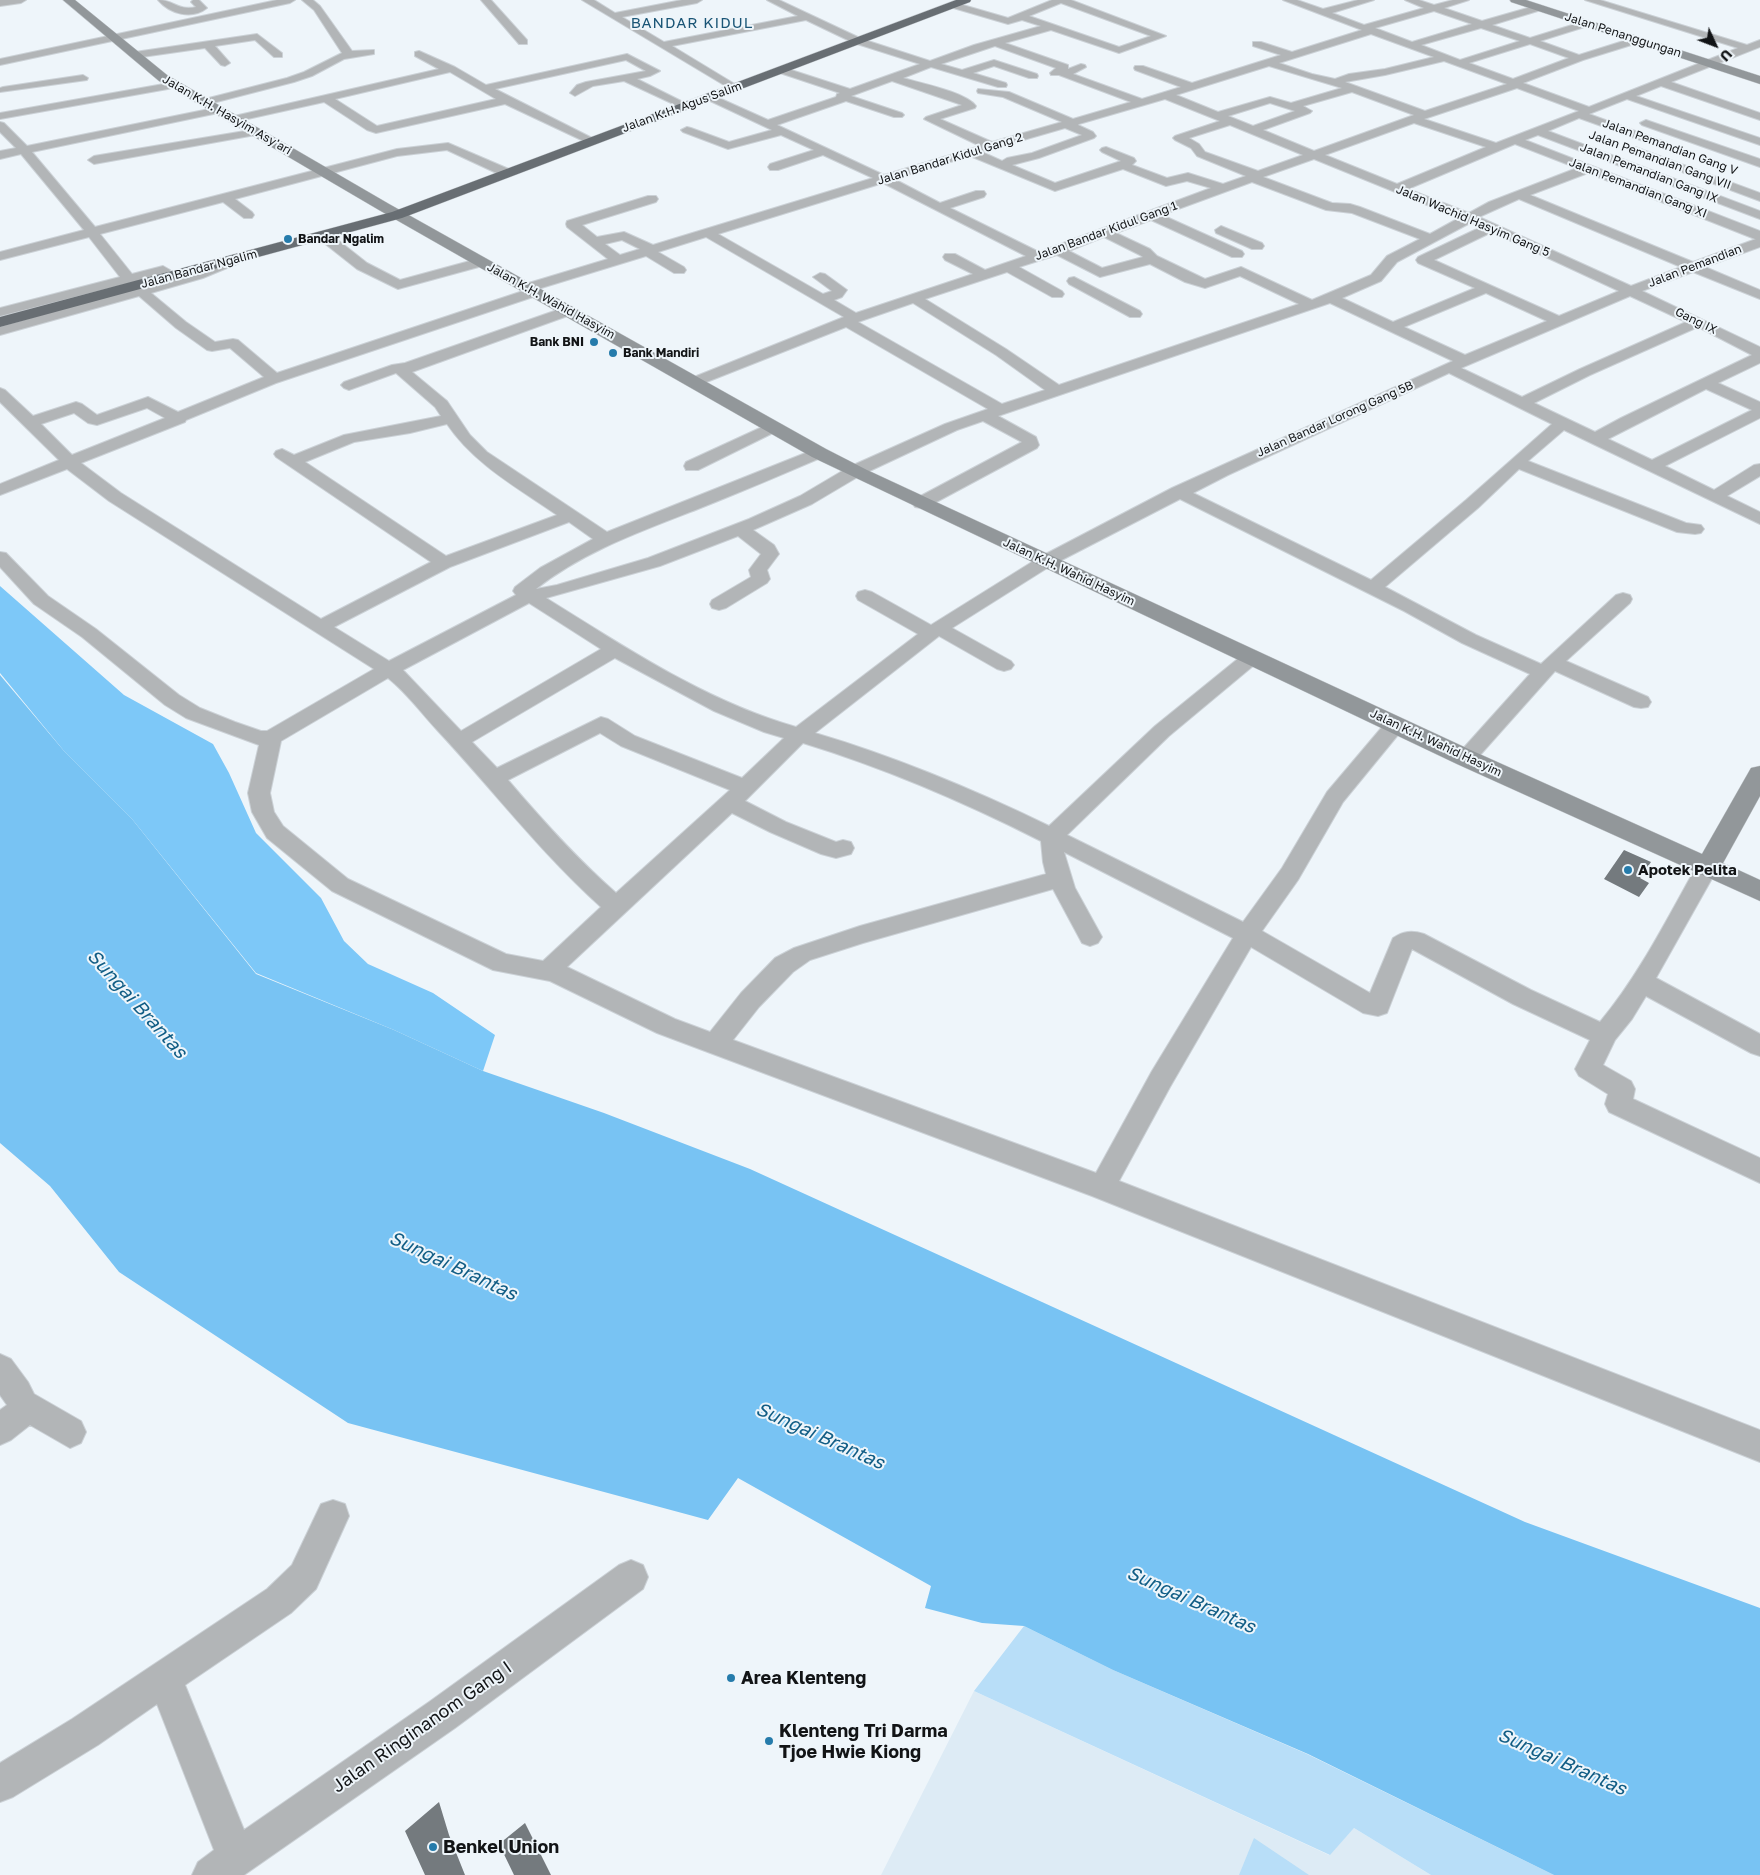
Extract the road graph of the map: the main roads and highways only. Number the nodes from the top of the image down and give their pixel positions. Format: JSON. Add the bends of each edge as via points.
{"nodes":[{"id":1,"x":68,"y":0,"type":"edge"},
{"id":2,"x":966,"y":0,"type":"edge"},
{"id":3,"x":1515,"y":0,"type":"edge"},
{"id":4,"x":1760,"y":80,"type":"edge"},
{"id":5,"x":397,"y":215,"type":"junction"},
{"id":6,"x":0,"y":322,"type":"edge"},
{"id":7,"x":1760,"y":774,"type":"edge"},
{"id":8,"x":1708,"y":866,"type":"junction"},
{"id":9,"x":1760,"y":891,"type":"edge"}],
"edges":[{"from":1,"to":5,"type":"main road","name":"Jalan K.H. Hasyim Asy'ari","via":[[155,73]]},
{"from":2,"to":5,"type":"highway","name":"Jalan K.H. Agus Salim"},
{"from":3,"to":4,"type":"main road","name":"Jalan Penanggungan"},
{"from":5,"to":6,"type":"highway","name":"Jalan Bandar Ngalim"},
{"from":5,"to":8,"type":"main road","name":"Jalan K.H. Wahid Hasyim","via":[[855,472],[1466,758]]},
{"from":7,"to":8,"type":"main road"},
{"from":8,"to":9,"type":"main road","name":"Jalan K.H. Wahid Hasyim"}]}
